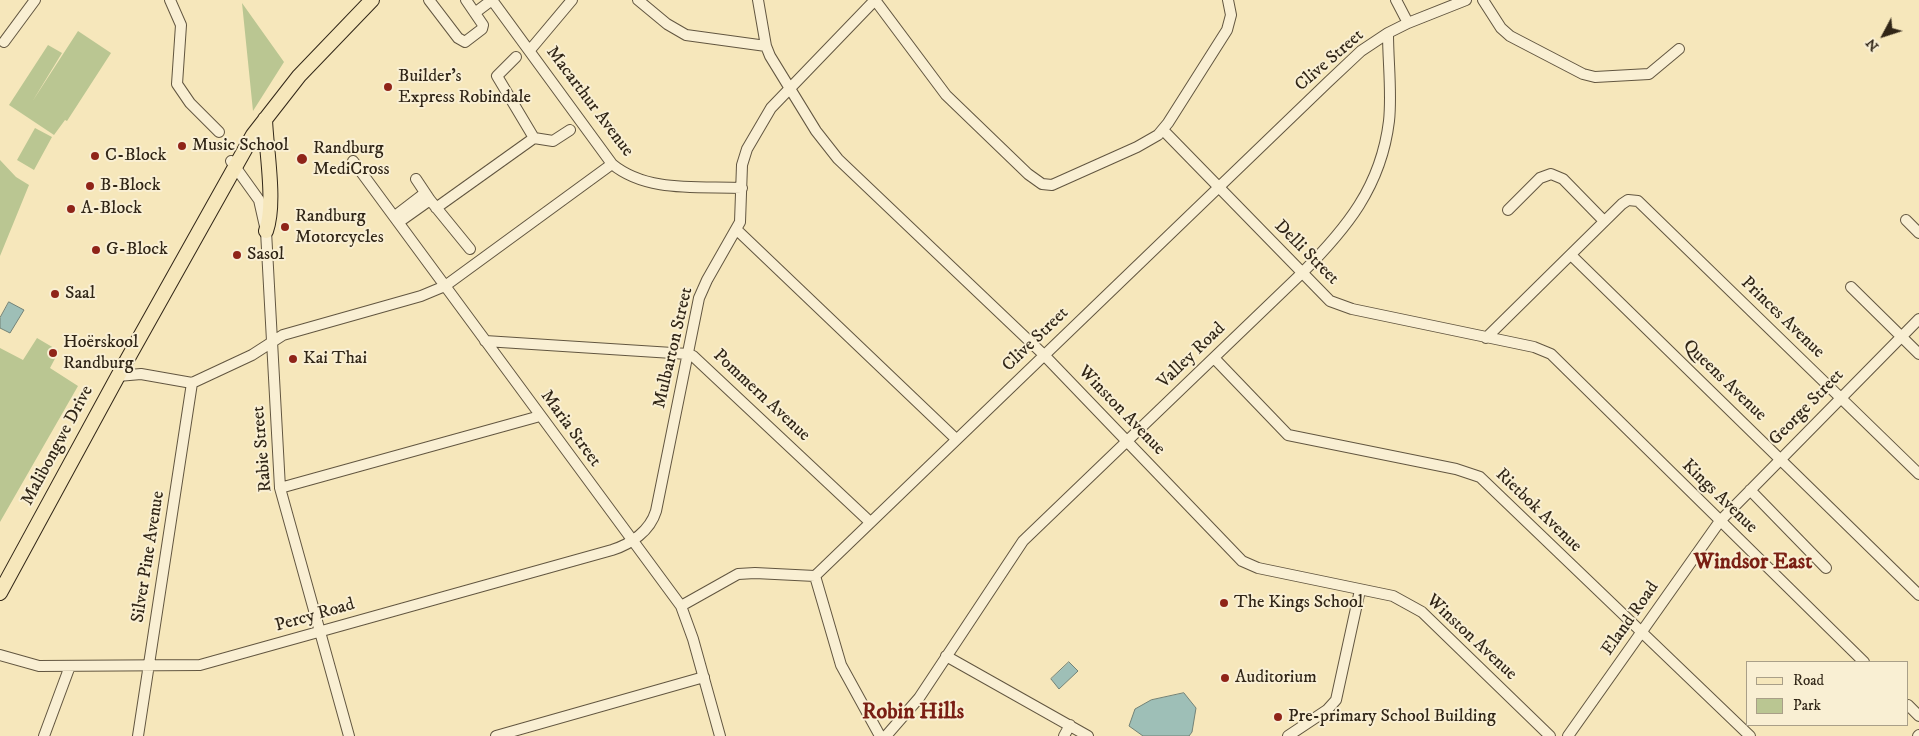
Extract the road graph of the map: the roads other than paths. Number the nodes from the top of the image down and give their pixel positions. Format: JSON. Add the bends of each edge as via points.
{"nodes":[{"id":1,"x":35,"y":0,"type":"edge"},
{"id":2,"x":170,"y":0,"type":"edge"},
{"id":3,"x":365,"y":0,"type":"edge"},
{"id":4,"x":372,"y":0,"type":"edge"},
{"id":5,"x":429,"y":0,"type":"edge"},
{"id":6,"x":466,"y":0,"type":"edge"},
{"id":7,"x":492,"y":0,"type":"edge"},
{"id":8,"x":572,"y":0,"type":"edge"},
{"id":9,"x":638,"y":0,"type":"edge"},
{"id":10,"x":758,"y":0,"type":"edge"},
{"id":11,"x":875,"y":0,"type":"edge"},
{"id":12,"x":1228,"y":0,"type":"edge"},
{"id":13,"x":1396,"y":0,"type":"edge"},
{"id":14,"x":1466,"y":0,"type":"edge"},
{"id":15,"x":1483,"y":0,"type":"edge"},
{"id":16,"x":476,"y":12,"type":"junction"},
{"id":17,"x":1408,"y":23,"type":"junction"},
{"id":18,"x":1388,"y":33,"type":"junction"},
{"id":19,"x":4,"y":42,"type":"dead end"},
{"id":20,"x":766,"y":46,"type":"junction"},
{"id":21,"x":1679,"y":49,"type":"dead end"},
{"id":22,"x":530,"y":50,"type":"junction"},
{"id":23,"x":516,"y":57,"type":"dead end"},
{"id":24,"x":789,"y":90,"type":"junction"},
{"id":25,"x":265,"y":118,"type":"junction"},
{"id":26,"x":570,"y":130,"type":"dead end"},
{"id":27,"x":1163,"y":130,"type":"junction"},
{"id":28,"x":218,"y":132,"type":"dead end"},
{"id":29,"x":534,"y":138,"type":"junction"},
{"id":30,"x":353,"y":161,"type":"dead end"},
{"id":31,"x":233,"y":164,"type":"junction"},
{"id":32,"x":612,"y":164,"type":"junction"},
{"id":33,"x":416,"y":178,"type":"dead end"},
{"id":34,"x":742,"y":188,"type":"junction"},
{"id":35,"x":1219,"y":188,"type":"junction"},
{"id":36,"x":430,"y":200,"type":"junction"},
{"id":37,"x":1508,"y":210,"type":"dead end"},
{"id":38,"x":397,"y":219,"type":"junction"},
{"id":39,"x":1906,"y":220,"type":"dead end"},
{"id":40,"x":1604,"y":221,"type":"junction"},
{"id":41,"x":737,"y":230,"type":"junction"},
{"id":42,"x":266,"y":231,"type":"junction"},
{"id":43,"x":1919,"y":233,"type":"edge"},
{"id":44,"x":470,"y":249,"type":"dead end"},
{"id":45,"x":1571,"y":254,"type":"junction"},
{"id":46,"x":1302,"y":273,"type":"junction"},
{"id":47,"x":444,"y":286,"type":"junction"},
{"id":48,"x":1851,"y":287,"type":"dead end"},
{"id":49,"x":1919,"y":319,"type":"edge"},
{"id":50,"x":1901,"y":337,"type":"junction"},
{"id":51,"x":1486,"y":338,"type":"junction"},
{"id":52,"x":485,"y":341,"type":"junction"},
{"id":53,"x":272,"y":342,"type":"junction"},
{"id":54,"x":688,"y":354,"type":"junction"},
{"id":55,"x":1551,"y":354,"type":"joint"},
{"id":56,"x":1919,"y":354,"type":"edge"},
{"id":57,"x":1044,"y":355,"type":"junction"},
{"id":58,"x":128,"y":358,"type":"junction"},
{"id":59,"x":1214,"y":358,"type":"junction"},
{"id":60,"x":141,"y":374,"type":"junction"},
{"id":61,"x":118,"y":376,"type":"junction"},
{"id":62,"x":192,"y":384,"type":"junction"},
{"id":63,"x":1840,"y":397,"type":"junction"},
{"id":64,"x":540,"y":416,"type":"junction"},
{"id":65,"x":956,"y":439,"type":"junction"},
{"id":66,"x":1127,"y":441,"type":"junction"},
{"id":67,"x":1781,"y":459,"type":"junction"},
{"id":68,"x":1919,"y":474,"type":"edge"},
{"id":69,"x":280,"y":488,"type":"junction"},
{"id":70,"x":1750,"y":490,"type":"junction"},
{"id":71,"x":1720,"y":521,"type":"junction"},
{"id":72,"x":870,"y":522,"type":"junction"},
{"id":73,"x":633,"y":542,"type":"junction"},
{"id":74,"x":1826,"y":568,"type":"dead end"},
{"id":75,"x":815,"y":576,"type":"junction"},
{"id":76,"x":0,"y":578,"type":"edge"},
{"id":77,"x":1360,"y":590,"type":"junction"},
{"id":78,"x":0,"y":593,"type":"edge"},
{"id":79,"x":1919,"y":594,"type":"edge"},
{"id":80,"x":681,"y":606,"type":"junction"},
{"id":81,"x":1643,"y":631,"type":"junction"},
{"id":82,"x":320,"y":632,"type":"junction"},
{"id":83,"x":0,"y":655,"type":"edge"},
{"id":84,"x":946,"y":656,"type":"junction"},
{"id":85,"x":1863,"y":661,"type":"edge"},
{"id":86,"x":149,"y":665,"type":"junction"},
{"id":87,"x":70,"y":666,"type":"junction"},
{"id":88,"x":704,"y":677,"type":"junction"},
{"id":89,"x":1909,"y":706,"type":"edge"},
{"id":90,"x":1919,"y":716,"type":"edge"},
{"id":91,"x":1070,"y":725,"type":"junction"},
{"id":92,"x":44,"y":736,"type":"edge"},
{"id":93,"x":138,"y":736,"type":"edge"},
{"id":94,"x":349,"y":736,"type":"edge"},
{"id":95,"x":496,"y":736,"type":"edge"},
{"id":96,"x":720,"y":736,"type":"edge"},
{"id":97,"x":880,"y":736,"type":"edge"},
{"id":98,"x":886,"y":736,"type":"edge"},
{"id":99,"x":1064,"y":736,"type":"edge"},
{"id":100,"x":1088,"y":736,"type":"edge"},
{"id":101,"x":1288,"y":736,"type":"edge"},
{"id":102,"x":1550,"y":736,"type":"edge"},
{"id":103,"x":1568,"y":736,"type":"edge"},
{"id":104,"x":1750,"y":736,"type":"edge"}],
"edges":[{"from":1,"to":19,"type":"street"},
{"from":2,"to":28,"type":"street","via":[[181,25],[177,84]]},
{"from":3,"to":31,"type":"main road","name":"Malibongwe Drive","via":[[288,78],[250,128]]},
{"from":4,"to":25,"type":"main road","name":"Malibongwe Drive","via":[[299,76]]},
{"from":5,"to":16,"type":"street","via":[[463,42],[483,28]]},
{"from":6,"to":16,"type":"street"},
{"from":7,"to":16,"type":"street"},
{"from":7,"to":22,"type":"street","name":"Macarthur Avenue"},
{"from":8,"to":22,"type":"street"},
{"from":9,"to":20,"type":"street","via":[[686,35]]},
{"from":10,"to":20,"type":"street","name":"Winston Avenue"},
{"from":11,"to":24,"type":"street","name":"Mulbarton Street"},
{"from":11,"to":27,"type":"street","via":[[946,96],[1042,184],[1064,181],[1137,147]]},
{"from":12,"to":27,"type":"street","via":[[1227,30]]},
{"from":13,"to":17,"type":"street"},
{"from":14,"to":17,"type":"street"},
{"from":15,"to":21,"type":"street","via":[[1510,36],[1589,76],[1649,74]]},
{"from":17,"to":18,"type":"street"},
{"from":18,"to":35,"type":"street","name":"Clive Street","via":[[1355,57]]},
{"from":18,"to":46,"type":"street","name":"Valley Road","via":[[1388,121],[1374,177],[1345,228]]},
{"from":20,"to":24,"type":"street","name":"Winston Avenue"},
{"from":22,"to":32,"type":"street","name":"Macarthur Avenue"},
{"from":23,"to":29,"type":"street","via":[[497,76]]},
{"from":24,"to":34,"type":"street","name":"Mulbarton Street","via":[[765,116],[747,149],[742,165]]},
{"from":24,"to":57,"type":"street","name":"Winston Avenue","via":[[838,159]]},
{"from":25,"to":31,"type":"main road","name":"Malibongwe Drive"},
{"from":25,"to":42,"type":"main road","via":[[270,204]]},
{"from":26,"to":29,"type":"street","via":[[553,141]]},
{"from":27,"to":35,"type":"street","name":"Delli Street"},
{"from":29,"to":36,"type":"street"},
{"from":30,"to":38,"type":"street","name":"Maria Street"},
{"from":31,"to":42,"type":"street","name":"Rabie Street","via":[[259,200]]},
{"from":31,"to":58,"type":"main road","name":"Malibongwe Drive"},
{"from":31,"to":76,"type":"main road","name":"Malibongwe Drive"},
{"from":32,"to":34,"type":"street","name":"Macarthur Avenue","via":[[637,180],[652,183]]},
{"from":32,"to":47,"type":"street"},
{"from":33,"to":36,"type":"street"},
{"from":34,"to":41,"type":"street","name":"Mulbarton Street","via":[[742,215]]},
{"from":35,"to":46,"type":"street","name":"Delli Street"},
{"from":35,"to":57,"type":"street","name":"Clive Street"},
{"from":36,"to":38,"type":"street"},
{"from":36,"to":44,"type":"street"},
{"from":37,"to":40,"type":"street","via":[[1540,178],[1551,174],[1563,180]]},
{"from":38,"to":47,"type":"street","name":"Maria Street"},
{"from":39,"to":43,"type":"street"},
{"from":40,"to":45,"type":"street"},
{"from":40,"to":63,"type":"street","name":"Princes Avenue","via":[[1628,200],[1644,206]]},
{"from":41,"to":54,"type":"street","name":"Mulbarton Street","via":[[701,292]]},
{"from":41,"to":65,"type":"street"},
{"from":42,"to":53,"type":"street","name":"Rabie Street"},
{"from":45,"to":51,"type":"street"},
{"from":45,"to":67,"type":"street","name":"Queens Avenue"},
{"from":46,"to":51,"type":"street","name":"Delli Street","via":[[1326,297],[1341,306]]},
{"from":46,"to":59,"type":"street","name":"Valley Road"},
{"from":47,"to":52,"type":"street","name":"Maria Street"},
{"from":47,"to":53,"type":"street","via":[[421,296],[288,333]]},
{"from":48,"to":50,"type":"street"},
{"from":49,"to":50,"type":"street","name":"George Street"},
{"from":50,"to":56,"type":"street"},
{"from":50,"to":63,"type":"street","name":"George Street"},
{"from":51,"to":55,"type":"street","name":"Delli Street","via":[[1534,347]]},
{"from":52,"to":54,"type":"street","name":"Pommern Avenue"},
{"from":52,"to":64,"type":"street","name":"Maria Street"},
{"from":53,"to":62,"type":"street"},
{"from":53,"to":69,"type":"street","name":"Rabie Street"},
{"from":54,"to":72,"type":"street","name":"Pommern Avenue","via":[[702,362]]},
{"from":54,"to":73,"type":"street","name":"Mulbarton Street","via":[[654,516]]},
{"from":55,"to":71,"type":"street","name":"Kings Avenue"},
{"from":57,"to":65,"type":"street","name":"Clive Street"},
{"from":57,"to":66,"type":"street","name":"Winston Avenue"},
{"from":58,"to":60,"type":"street"},
{"from":58,"to":61,"type":"main road","name":"Malibongwe Drive"},
{"from":59,"to":66,"type":"street","name":"Valley Road"},
{"from":59,"to":81,"type":"street","name":"Rietbok Avenue","via":[[1288,435],[1456,468],[1480,477],[1630,624]]},
{"from":60,"to":61,"type":"street"},
{"from":60,"to":62,"type":"street"},
{"from":61,"to":78,"type":"main road","name":"Malibongwe Drive"},
{"from":62,"to":86,"type":"street","name":"Silver Pine Avenue"},
{"from":63,"to":67,"type":"street","name":"George Street"},
{"from":63,"to":68,"type":"street","name":"Princes Avenue"},
{"from":64,"to":69,"type":"street"},
{"from":64,"to":73,"type":"street","name":"Maria Street"},
{"from":65,"to":72,"type":"street","name":"Clive Street"},
{"from":66,"to":77,"type":"street","name":"Winston Avenue","via":[[1246,564]]},
{"from":66,"to":84,"type":"street","name":"Valley Road","via":[[1022,541]]},
{"from":67,"to":70,"type":"street","name":"George Street"},
{"from":67,"to":79,"type":"street","name":"Queens Avenue"},
{"from":69,"to":82,"type":"street","name":"Rabie Street"},
{"from":70,"to":71,"type":"street","name":"George Street"},
{"from":70,"to":74,"type":"street"},
{"from":71,"to":81,"type":"street","name":"Eland Road"},
{"from":71,"to":85,"type":"street","name":"Kings Avenue"},
{"from":72,"to":75,"type":"street","name":"Clive Street"},
{"from":73,"to":80,"type":"street","name":"Maria Street"},
{"from":73,"to":82,"type":"street","name":"Percy Road"},
{"from":75,"to":80,"type":"street","via":[[738,574]]},
{"from":75,"to":97,"type":"street","via":[[841,665]]},
{"from":77,"to":101,"type":"street","via":[[1336,700],[1328,710]]},
{"from":77,"to":102,"type":"street","name":"Winston Avenue","via":[[1393,596],[1422,612]]},
{"from":80,"to":88,"type":"street","name":"Maria Street"},
{"from":81,"to":103,"type":"street","name":"Eland Road"},
{"from":81,"to":104,"type":"street","name":"Rietbok Avenue"},
{"from":82,"to":86,"type":"street","name":"Percy Road","via":[[200,665]]},
{"from":82,"to":94,"type":"street","name":"Rabie Street"},
{"from":83,"to":87,"type":"street","name":"Percy Road","via":[[39,666]]},
{"from":84,"to":91,"type":"street"},
{"from":84,"to":98,"type":"street","name":"Valley Road","via":[[919,698]]},
{"from":86,"to":87,"type":"street","name":"Percy Road"},
{"from":86,"to":93,"type":"street","name":"Silver Pine Avenue"},
{"from":87,"to":92,"type":"street"},
{"from":88,"to":95,"type":"street"},
{"from":88,"to":96,"type":"street","name":"Maria Street"},
{"from":89,"to":90,"type":"street"},
{"from":91,"to":99,"type":"street"},
{"from":91,"to":100,"type":"street"}]}
